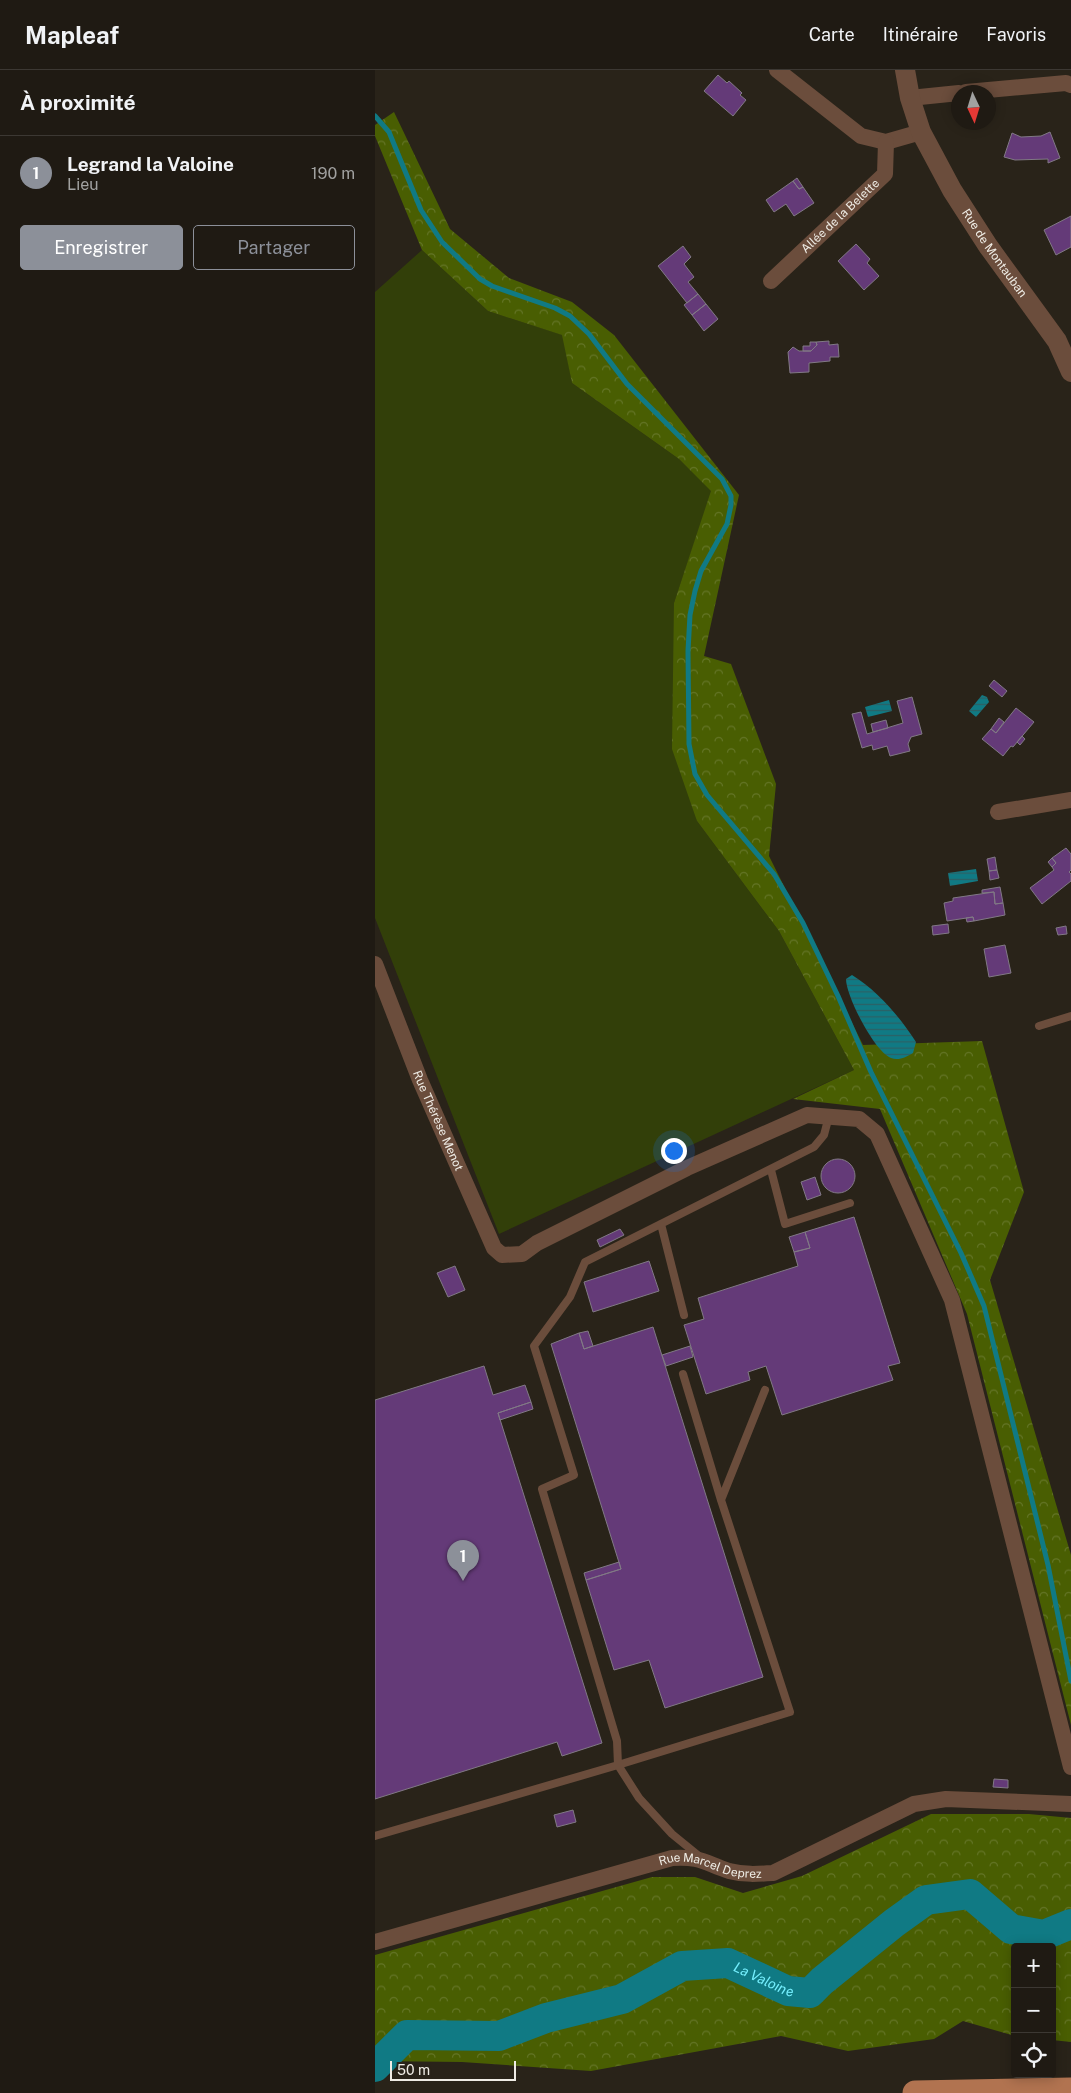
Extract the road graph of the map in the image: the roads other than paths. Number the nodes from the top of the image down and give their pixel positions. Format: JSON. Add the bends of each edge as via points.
{"nodes":[{"id":1,"x":777,"y":70,"type":"edge"},
{"id":2,"x":905,"y":70,"type":"edge"},
{"id":3,"x":1071,"y":84,"type":"edge"},
{"id":4,"x":996,"y":89,"type":"edge"},
{"id":5,"x":951,"y":94,"type":"edge"},
{"id":6,"x":910,"y":98,"type":"junction"},
{"id":7,"x":921,"y":132,"type":"junction"},
{"id":8,"x":886,"y":142,"type":"junction"},
{"id":9,"x":771,"y":281,"type":"dead end"},
{"id":10,"x":1071,"y":372,"type":"edge"},
{"id":11,"x":1071,"y":800,"type":"edge"},
{"id":12,"x":998,"y":812,"type":"dead end"},
{"id":13,"x":375,"y":964,"type":"edge"},
{"id":14,"x":1071,"y":1016,"type":"edge"},
{"id":15,"x":1039,"y":1026,"type":"dead end"},
{"id":16,"x":829,"y":1116,"type":"junction"},
{"id":17,"x":771,"y":1170,"type":"junction"},
{"id":18,"x":850,"y":1203,"type":"dead end"},
{"id":19,"x":661,"y":1224,"type":"junction"},
{"id":20,"x":684,"y":1314,"type":"dead end"},
{"id":21,"x":683,"y":1374,"type":"dead end"},
{"id":22,"x":765,"y":1390,"type":"dead end"},
{"id":23,"x":721,"y":1500,"type":"junction"},
{"id":24,"x":618,"y":1765,"type":"junction"},
{"id":25,"x":1071,"y":1767,"type":"edge"},
{"id":26,"x":1071,"y":1804,"type":"edge"},
{"id":27,"x":375,"y":1836,"type":"edge"},
{"id":28,"x":704,"y":1860,"type":"junction"},
{"id":29,"x":375,"y":1942,"type":"edge"},
{"id":30,"x":1071,"y":2090,"type":"edge"},
{"id":31,"x":915,"y":2093,"type":"edge"}],
"edges":[{"from":1,"to":8,"type":"street","via":[[861,136]]},
{"from":2,"to":6,"type":"street","name":"Rue de Montauban"},
{"from":3,"to":4,"type":"street"},
{"from":5,"to":6,"type":"street"},
{"from":6,"to":7,"type":"street","name":"Rue de Montauban"},
{"from":7,"to":8,"type":"street"},
{"from":7,"to":10,"type":"street","name":"Rue de Montauban","via":[[952,190],[988,246],[1057,341]]},
{"from":8,"to":9,"type":"street","name":"Allée de la Belette","via":[[885,174]]},
{"from":11,"to":12,"type":"street"},
{"from":13,"to":16,"type":"street","name":"Rue Thérèse Menot","via":[[494,1248],[502,1255],[522,1254],[730,1149],[807,1115]]},
{"from":14,"to":15,"type":"lane"},
{"from":16,"to":17,"type":"lane","via":[[825,1135],[815,1147]]},
{"from":16,"to":25,"type":"street","via":[[859,1119],[877,1134],[952,1300]]},
{"from":17,"to":18,"type":"lane","via":[[785,1224]]},
{"from":17,"to":19,"type":"lane"},
{"from":19,"to":20,"type":"lane"},
{"from":19,"to":24,"type":"lane","via":[[585,1262],[570,1297],[534,1346],[574,1475],[543,1489],[617,1741]]},
{"from":21,"to":23,"type":"lane"},
{"from":22,"to":23,"type":"lane"},
{"from":23,"to":24,"type":"lane","via":[[790,1712]]},
{"from":24,"to":27,"type":"lane"},
{"from":24,"to":28,"type":"lane","via":[[639,1798],[672,1834]]},
{"from":26,"to":28,"type":"street","name":"Rue Marcel Deprez","via":[[946,1800],[914,1804],[773,1873],[751,1875],[729,1871]]},
{"from":28,"to":29,"type":"street","name":"Rue Marcel Deprez","via":[[672,1858]]},
{"from":30,"to":31,"type":"main road"}]}
